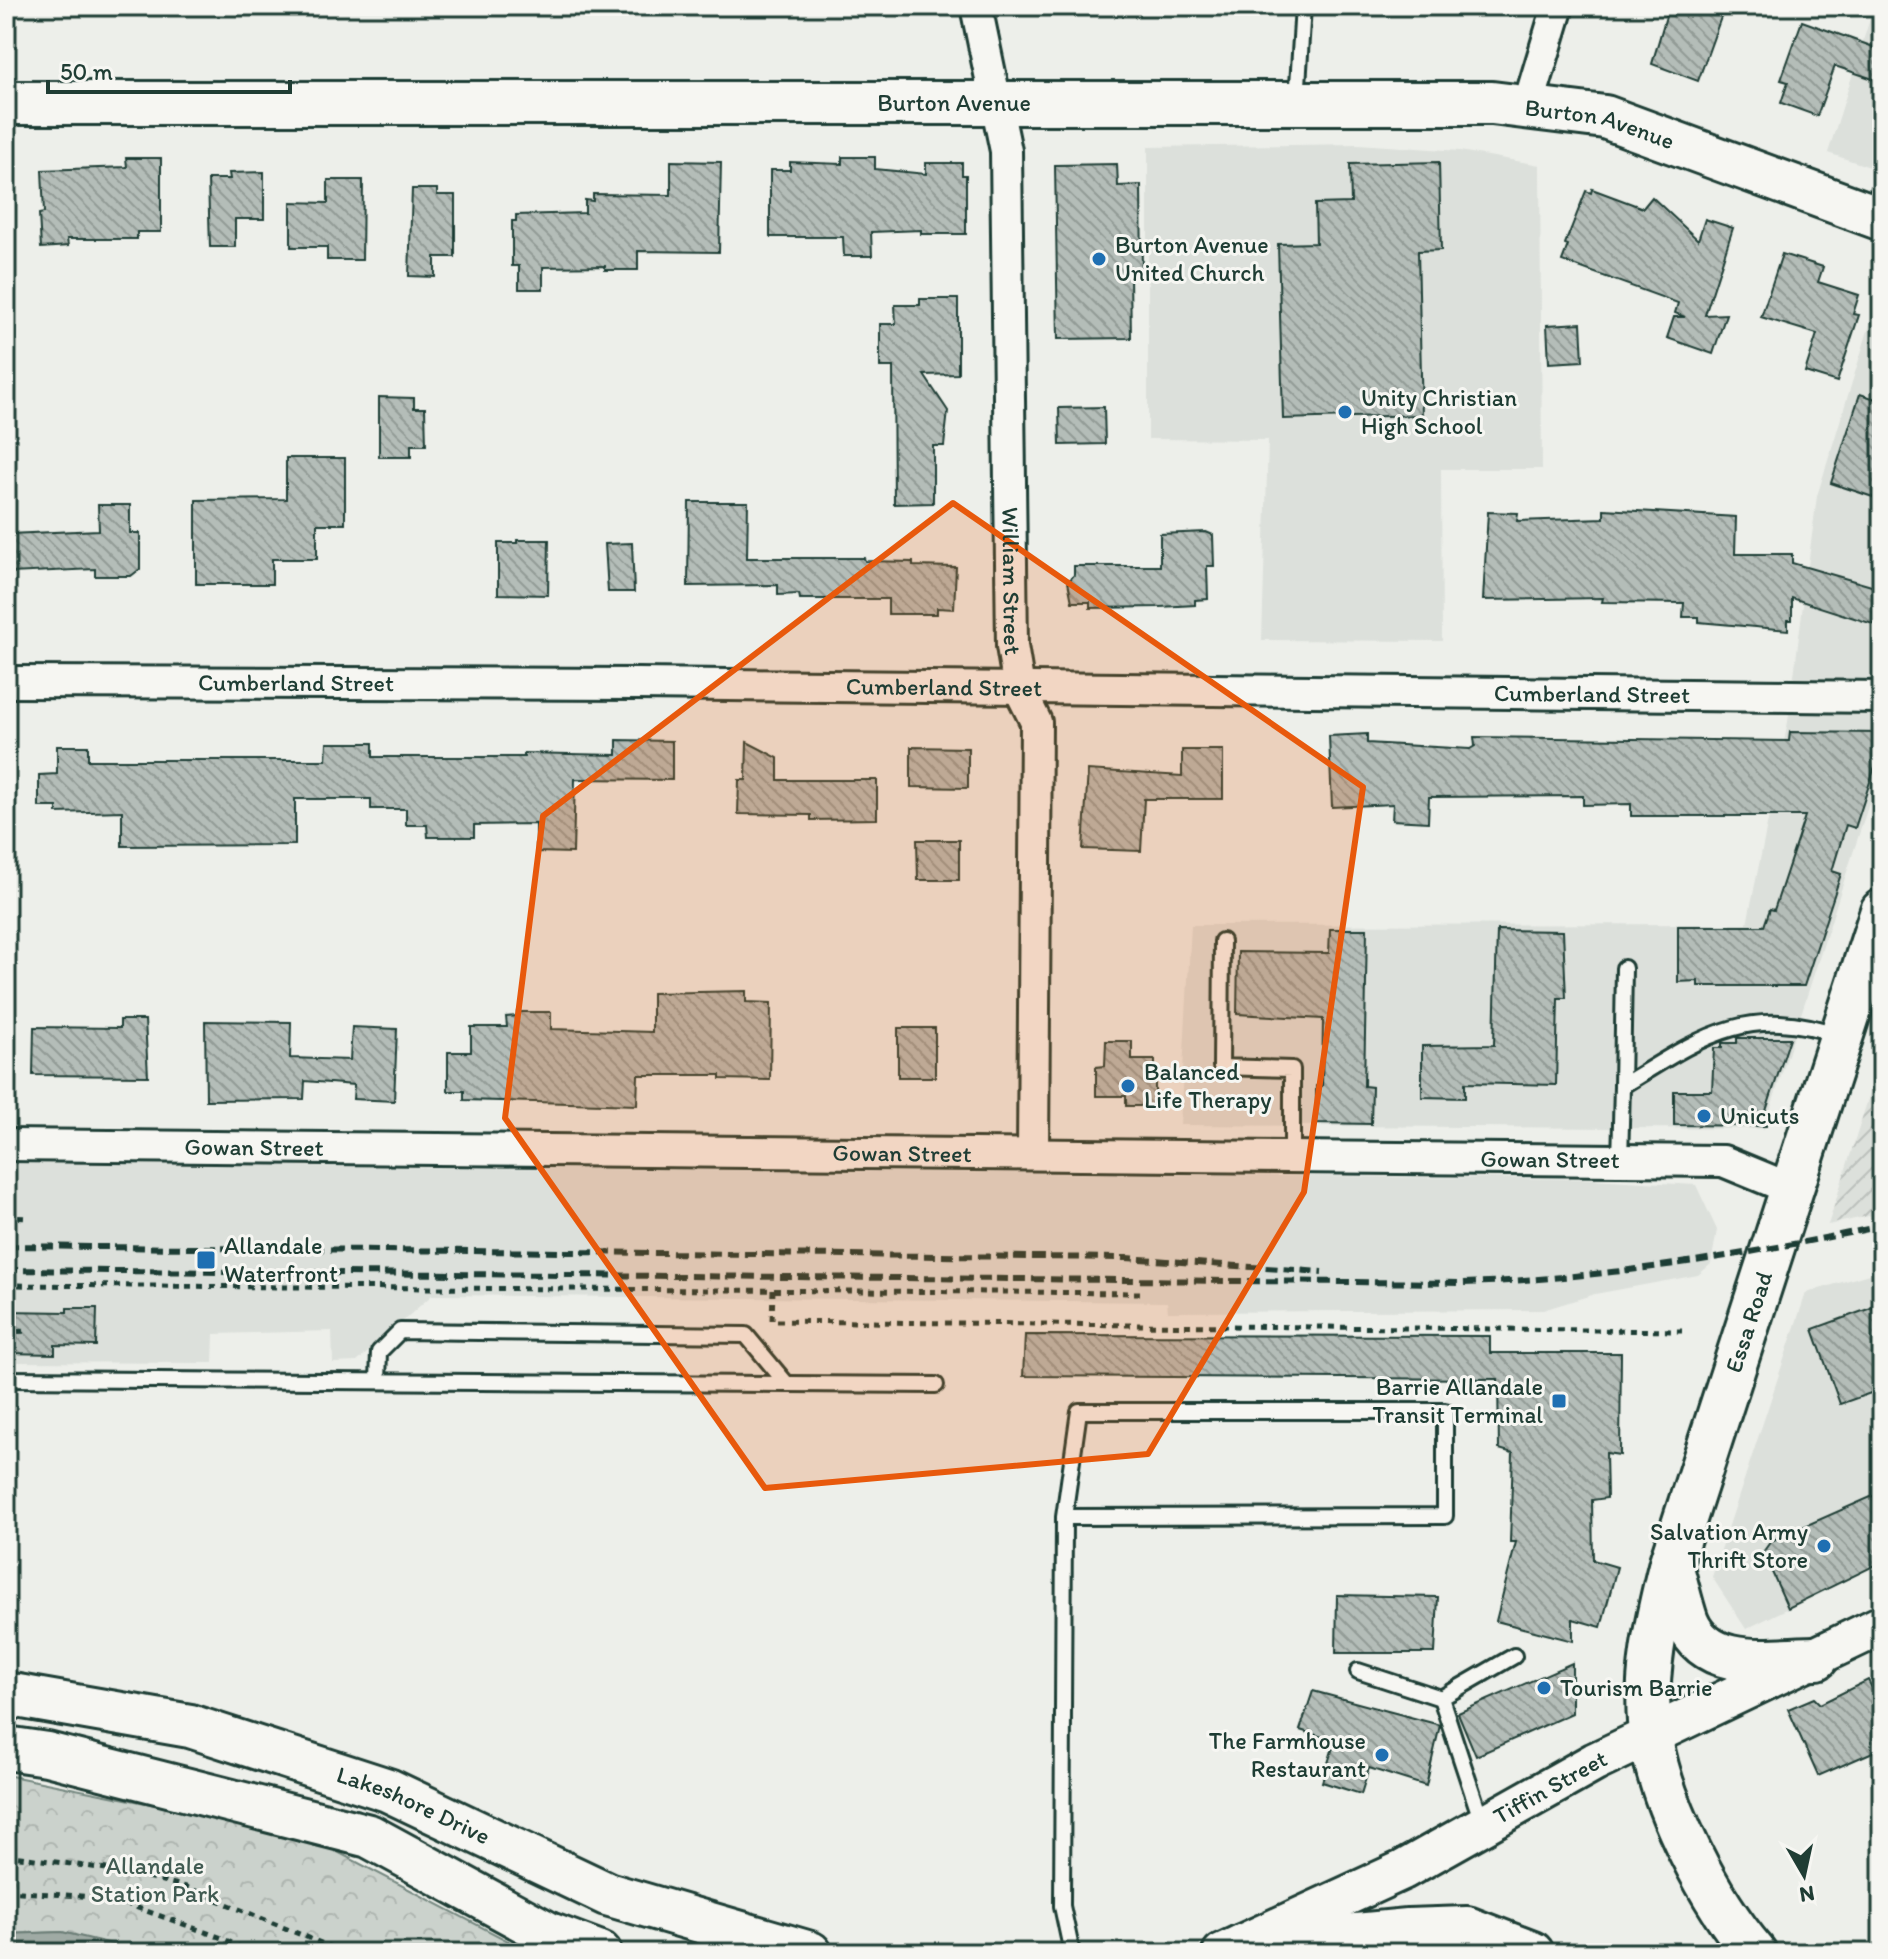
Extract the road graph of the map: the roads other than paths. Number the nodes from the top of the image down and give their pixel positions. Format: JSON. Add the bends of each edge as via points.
{"nodes":[{"id":1,"x":976,"y":6,"type":"edge"},
{"id":2,"x":1303,"y":6,"type":"edge"},
{"id":3,"x":1558,"y":6,"type":"edge"},
{"id":4,"x":997,"y":101,"type":"junction"},
{"id":5,"x":1297,"y":102,"type":"junction"},
{"id":6,"x":6,"y":103,"type":"edge"},
{"id":7,"x":1528,"y":106,"type":"junction"},
{"id":8,"x":1878,"y":206,"type":"edge"},
{"id":9,"x":6,"y":682,"type":"edge"},
{"id":10,"x":1019,"y":688,"type":"junction"},
{"id":11,"x":1882,"y":697,"type":"edge"},
{"id":12,"x":1882,"y":911,"type":"edge"},
{"id":13,"x":1222,"y":941,"type":"dead end"},
{"id":14,"x":1624,"y":968,"type":"dead end"},
{"id":15,"x":1842,"y":1036,"type":"junction"},
{"id":16,"x":1622,"y":1086,"type":"junction"},
{"id":17,"x":6,"y":1145,"type":"edge"},
{"id":18,"x":1033,"y":1153,"type":"junction"},
{"id":19,"x":1292,"y":1156,"type":"junction"},
{"id":20,"x":1620,"y":1160,"type":"junction"},
{"id":21,"x":1791,"y":1189,"type":"junction"},
{"id":22,"x":6,"y":1379,"type":"edge"},
{"id":23,"x":378,"y":1381,"type":"junction"},
{"id":24,"x":786,"y":1383,"type":"junction"},
{"id":25,"x":936,"y":1385,"type":"dead end"},
{"id":26,"x":1064,"y":1517,"type":"junction"},
{"id":27,"x":1671,"y":1562,"type":"junction"},
{"id":28,"x":1882,"y":1625,"type":"edge"},
{"id":29,"x":1514,"y":1656,"type":"dead end"},
{"id":30,"x":1817,"y":1658,"type":"junction"},
{"id":31,"x":1358,"y":1671,"type":"dead end"},
{"id":32,"x":6,"y":1694,"type":"edge"},
{"id":33,"x":1441,"y":1698,"type":"junction"},
{"id":34,"x":1651,"y":1738,"type":"junction"},
{"id":35,"x":6,"y":1748,"type":"edge"},
{"id":36,"x":1483,"y":1825,"type":"junction"},
{"id":37,"x":1232,"y":1950,"type":"edge"},
{"id":38,"x":600,"y":1953,"type":"edge"},
{"id":39,"x":810,"y":1953,"type":"edge"},
{"id":40,"x":1072,"y":1953,"type":"edge"},
{"id":41,"x":1532,"y":1953,"type":"edge"},
{"id":42,"x":1755,"y":1953,"type":"edge"}],
"edges":[{"from":1,"to":4,"type":"street","name":"William Street"},
{"from":2,"to":5,"type":"lane"},
{"from":3,"to":7,"type":"street"},
{"from":4,"to":5,"type":"main road","name":"Burton Avenue"},
{"from":4,"to":6,"type":"main road","name":"Burton Avenue"},
{"from":4,"to":10,"type":"street","name":"William Street","via":[[1006,151],[1012,646]]},
{"from":5,"to":7,"type":"main road","name":"Burton Avenue"},
{"from":7,"to":8,"type":"main road","name":"Burton Avenue","via":[[1605,117]]},
{"from":9,"to":10,"type":"street","name":"Cumberland Street"},
{"from":10,"to":11,"type":"street","name":"Cumberland Street"},
{"from":10,"to":18,"type":"street","name":"William Street","via":[[1036,722]]},
{"from":12,"to":15,"type":"main road","name":"Essa Road"},
{"from":13,"to":19,"type":"lane","via":[[1221,1067],[1292,1069]]},
{"from":14,"to":16,"type":"lane"},
{"from":15,"to":16,"type":"lane","via":[[1804,1023],[1740,1024],[1705,1037]]},
{"from":15,"to":21,"type":"main road","name":"Essa Road"},
{"from":16,"to":20,"type":"lane"},
{"from":17,"to":18,"type":"street","name":"Gowan Street"},
{"from":18,"to":19,"type":"street","name":"Gowan Street"},
{"from":19,"to":20,"type":"street","name":"Gowan Street"},
{"from":20,"to":21,"type":"street","name":"Gowan Street","via":[[1723,1161]]},
{"from":21,"to":27,"type":"main road","name":"Essa Road"},
{"from":22,"to":23,"type":"lane"},
{"from":23,"to":24,"type":"lane"},
{"from":23,"to":24,"type":"lane","via":[[379,1352],[400,1331],[746,1335]]},
{"from":24,"to":25,"type":"lane"},
{"from":26,"to":26,"type":"lane","via":[[1445,1516],[1445,1411],[1079,1411]]},
{"from":26,"to":40,"type":"lane","via":[[1062,1906]]},
{"from":27,"to":30,"type":"main road","via":[[1688,1625],[1703,1646],[1724,1659]]},
{"from":27,"to":34,"type":"main road","name":"Essa Road","via":[[1654,1632]]},
{"from":28,"to":30,"type":"street","name":"Tiffin Street"},
{"from":29,"to":33,"type":"lane"},
{"from":30,"to":34,"type":"street","name":"Tiffin Street"},
{"from":31,"to":33,"type":"lane"},
{"from":32,"to":39,"type":"main road","name":"Lakeshore Drive","via":[[190,1726],[388,1790],[607,1894]]},
{"from":33,"to":36,"type":"lane"},
{"from":34,"to":36,"type":"street","name":"Tiffin Street","via":[[1595,1762]]},
{"from":34,"to":42,"type":"main road","name":"Essa Road","via":[[1687,1840],[1715,1896]]},
{"from":35,"to":38,"type":"main road","name":"Lakeshore Drive","via":[[369,1836],[549,1934]]},
{"from":36,"to":37,"type":"street","name":"Tiffin Street","via":[[1403,1870]]},
{"from":37,"to":41,"type":"main road","via":[[1467,1928]]}]}
